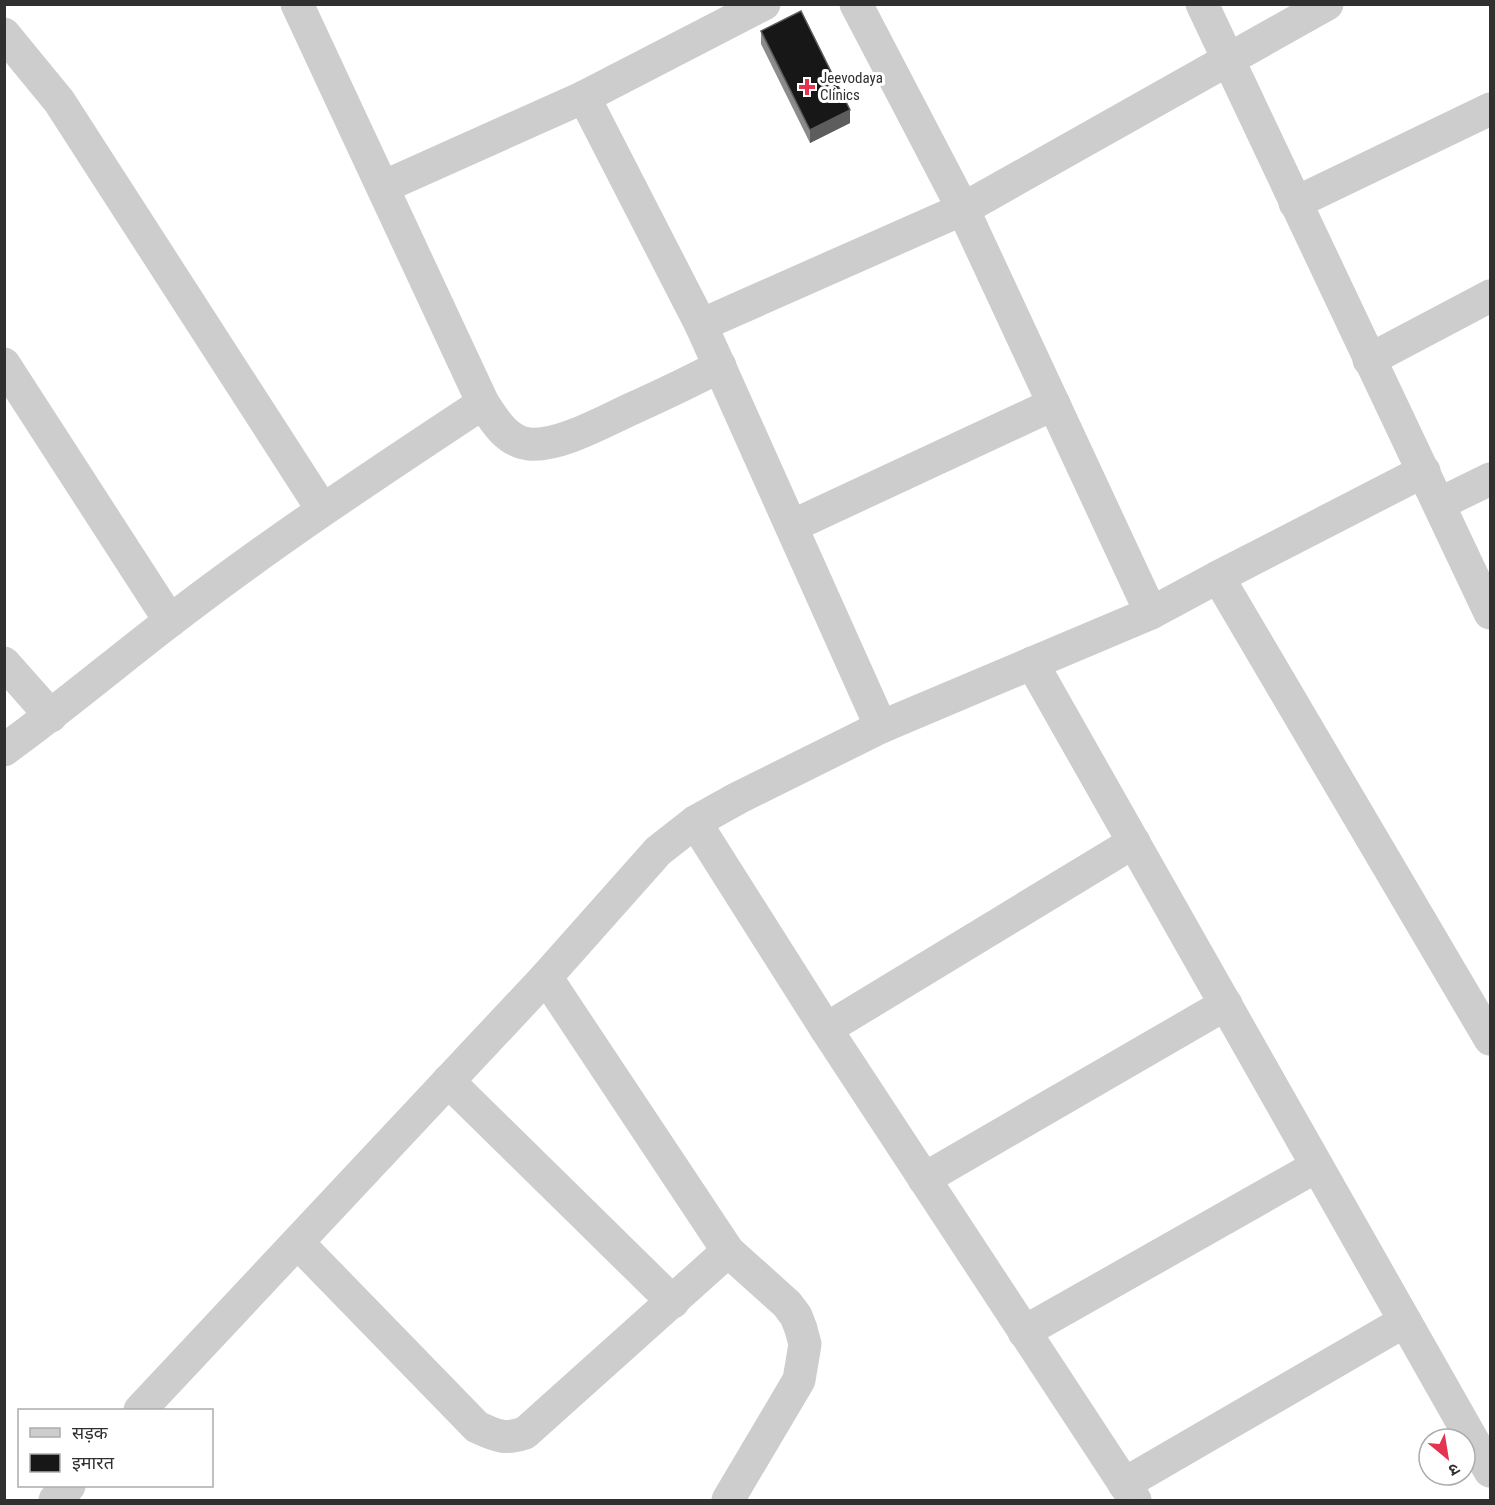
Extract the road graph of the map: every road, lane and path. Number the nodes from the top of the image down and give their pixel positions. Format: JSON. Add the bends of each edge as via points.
{"nodes":[{"id":1,"x":297,"y":4,"type":"edge"},
{"id":2,"x":764,"y":4,"type":"edge"},
{"id":3,"x":856,"y":4,"type":"edge"},
{"id":4,"x":1202,"y":4,"type":"edge"},
{"id":5,"x":1327,"y":4,"type":"edge"},
{"id":6,"x":4,"y":34,"type":"edge"},
{"id":7,"x":1227,"y":59,"type":"junction"},
{"id":8,"x":584,"y":97,"type":"junction"},
{"id":9,"x":1491,"y":109,"type":"edge"},
{"id":10,"x":383,"y":187,"type":"junction"},
{"id":11,"x":1295,"y":203,"type":"junction"},
{"id":12,"x":963,"y":209,"type":"junction"},
{"id":13,"x":1491,"y":296,"type":"edge"},
{"id":14,"x":701,"y":325,"type":"junction"},
{"id":15,"x":1369,"y":360,"type":"junction"},
{"id":16,"x":4,"y":364,"type":"edge"},
{"id":17,"x":720,"y":366,"type":"junction"},
{"id":18,"x":483,"y":403,"type":"junction"},
{"id":19,"x":1054,"y":404,"type":"junction"},
{"id":20,"x":1425,"y":471,"type":"junction"},
{"id":21,"x":1491,"y":479,"type":"edge"},
{"id":22,"x":1439,"y":504,"type":"junction"},
{"id":23,"x":322,"y":509,"type":"junction"},
{"id":24,"x":792,"y":526,"type":"junction"},
{"id":25,"x":1218,"y":577,"type":"junction"},
{"id":26,"x":1151,"y":612,"type":"junction"},
{"id":27,"x":1491,"y":613,"type":"edge"},
{"id":28,"x":170,"y":621,"type":"junction"},
{"id":29,"x":4,"y":663,"type":"edge"},
{"id":30,"x":1032,"y":663,"type":"junction"},
{"id":31,"x":51,"y":716,"type":"junction"},
{"id":32,"x":881,"y":726,"type":"junction"},
{"id":33,"x":4,"y":750,"type":"edge"},
{"id":34,"x":695,"y":822,"type":"junction"},
{"id":35,"x":1134,"y":842,"type":"junction"},
{"id":36,"x":546,"y":977,"type":"junction"},
{"id":37,"x":1226,"y":1004,"type":"junction"},
{"id":38,"x":826,"y":1029,"type":"junction"},
{"id":39,"x":1491,"y":1039,"type":"edge"},
{"id":40,"x":448,"y":1081,"type":"junction"},
{"id":41,"x":1317,"y":1166,"type":"junction"},
{"id":42,"x":924,"y":1179,"type":"junction"},
{"id":43,"x":298,"y":1243,"type":"junction"},
{"id":44,"x":728,"y":1251,"type":"junction"},
{"id":45,"x":672,"y":1302,"type":"junction"},
{"id":46,"x":1406,"y":1321,"type":"junction"},
{"id":47,"x":1024,"y":1332,"type":"junction"},
{"id":48,"x":141,"y":1409,"type":"edge"},
{"id":49,"x":1491,"y":1471,"type":"edge"},
{"id":50,"x":67,"y":1487,"type":"edge"},
{"id":51,"x":1129,"y":1492,"type":"edge"},
{"id":52,"x":55,"y":1500,"type":"edge"},
{"id":53,"x":728,"y":1500,"type":"edge"}],
"edges":[{"from":1,"to":10,"type":"street"},
{"from":2,"to":8,"type":"street"},
{"from":3,"to":12,"type":"street"},
{"from":4,"to":7,"type":"street"},
{"from":5,"to":7,"type":"street"},
{"from":6,"to":23,"type":"street","via":[[58,101]]},
{"from":7,"to":11,"type":"street"},
{"from":7,"to":12,"type":"street"},
{"from":8,"to":10,"type":"street"},
{"from":8,"to":14,"type":"street"},
{"from":9,"to":11,"type":"street"},
{"from":10,"to":18,"type":"street"},
{"from":11,"to":15,"type":"street"},
{"from":12,"to":14,"type":"street"},
{"from":12,"to":19,"type":"street"},
{"from":13,"to":15,"type":"street"},
{"from":14,"to":17,"type":"street"},
{"from":15,"to":20,"type":"street"},
{"from":16,"to":28,"type":"street"},
{"from":17,"to":18,"type":"street","via":[[581,432],[548,443],[528,444],[514,439],[496,425]]},
{"from":17,"to":24,"type":"street"},
{"from":18,"to":23,"type":"street"},
{"from":19,"to":24,"type":"street"},
{"from":19,"to":26,"type":"street"},
{"from":20,"to":22,"type":"street"},
{"from":20,"to":25,"type":"street"},
{"from":21,"to":22,"type":"street"},
{"from":22,"to":27,"type":"street"},
{"from":23,"to":28,"type":"street"},
{"from":24,"to":32,"type":"street"},
{"from":25,"to":26,"type":"street"},
{"from":25,"to":39,"type":"street"},
{"from":26,"to":30,"type":"street"},
{"from":28,"to":31,"type":"street"},
{"from":29,"to":31,"type":"street"},
{"from":30,"to":32,"type":"street"},
{"from":30,"to":35,"type":"street"},
{"from":31,"to":33,"type":"street"},
{"from":32,"to":34,"type":"street"},
{"from":34,"to":36,"type":"street","via":[[658,851]]},
{"from":34,"to":38,"type":"street"},
{"from":35,"to":37,"type":"street"},
{"from":35,"to":38,"type":"street"},
{"from":36,"to":40,"type":"street"},
{"from":36,"to":44,"type":"street"},
{"from":37,"to":41,"type":"street"},
{"from":37,"to":42,"type":"street"},
{"from":38,"to":42,"type":"street"},
{"from":40,"to":43,"type":"street"},
{"from":40,"to":45,"type":"street"},
{"from":41,"to":46,"type":"street"},
{"from":41,"to":47,"type":"street"},
{"from":42,"to":47,"type":"street"},
{"from":43,"to":45,"type":"street","via":[[477,1427],[501,1437],[525,1433]]},
{"from":43,"to":48,"type":"street"},
{"from":44,"to":45,"type":"street"},
{"from":44,"to":53,"type":"street","via":[[787,1304],[796,1316],[805,1344],[798,1380]]},
{"from":46,"to":49,"type":"street"},
{"from":46,"to":51,"type":"street"},
{"from":47,"to":51,"type":"street"},
{"from":50,"to":52,"type":"street"}]}
